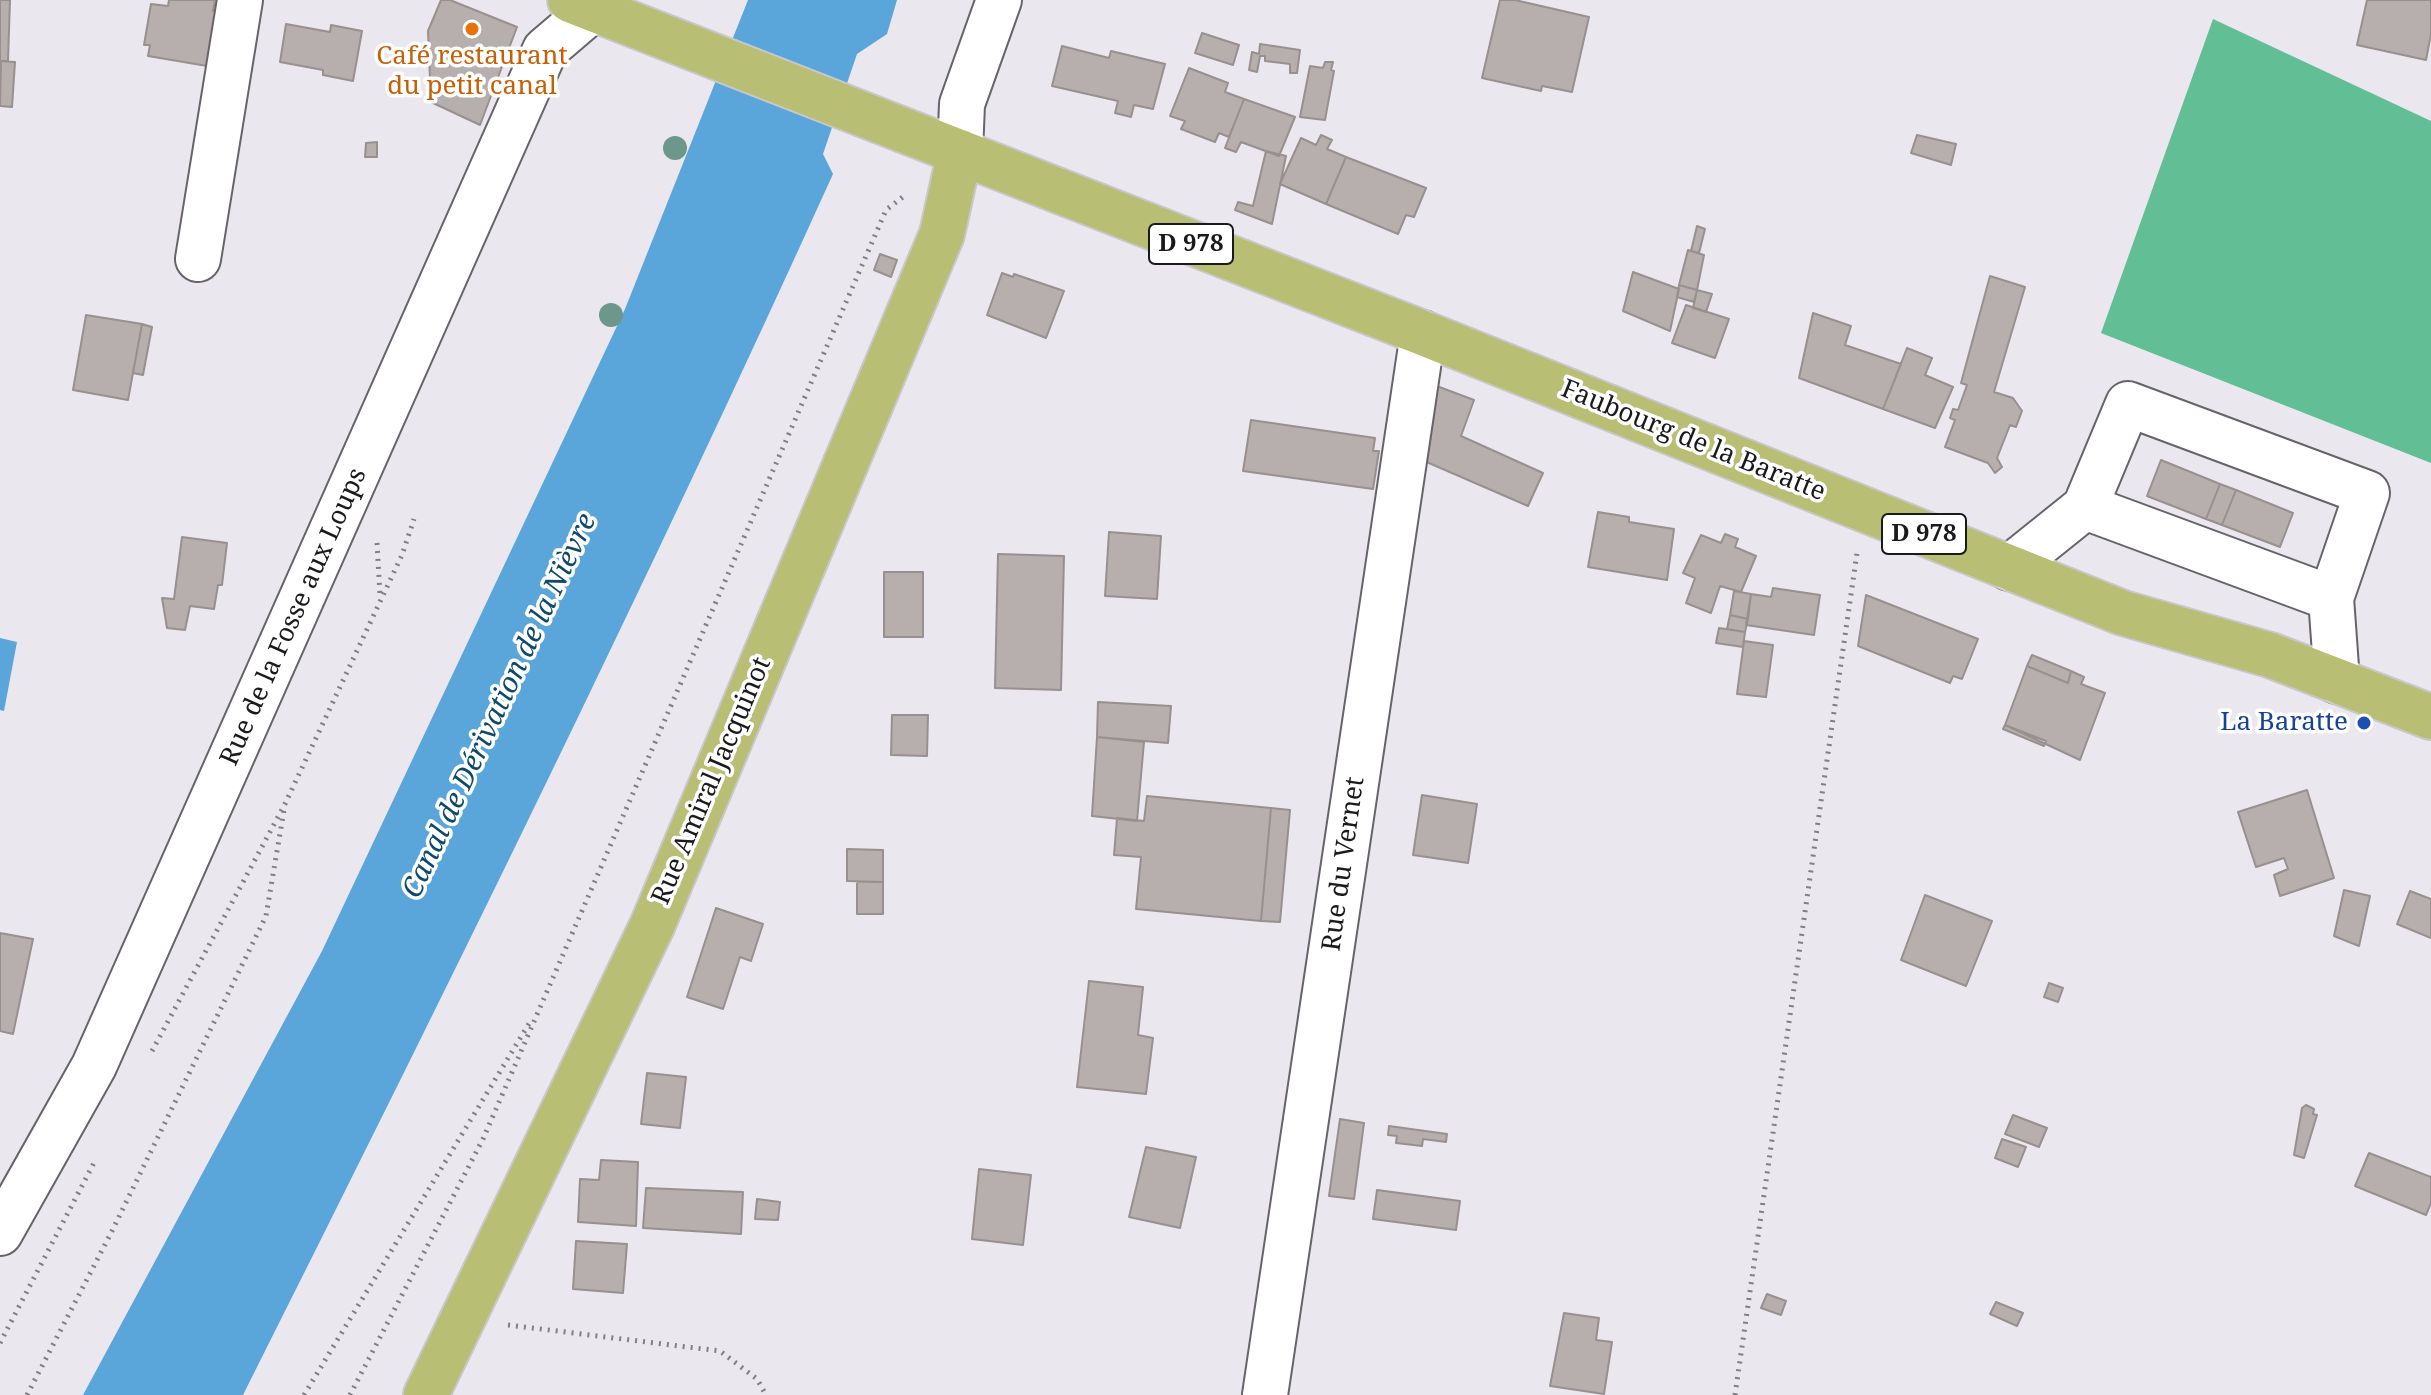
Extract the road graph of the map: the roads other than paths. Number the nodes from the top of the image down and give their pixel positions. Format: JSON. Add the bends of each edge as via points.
{"nodes":[{"id":1,"x":240,"y":0,"type":"edge"},
{"id":2,"x":999,"y":0,"type":"edge"},
{"id":3,"x":587,"y":3,"type":"edge"},
{"id":4,"x":960,"y":152,"type":"junction"},
{"id":5,"x":198,"y":259,"type":"dead end"},
{"id":6,"x":1423,"y":333,"type":"junction"},
{"id":7,"x":2085,"y":507,"type":"junction"},
{"id":8,"x":2009,"y":568,"type":"junction"},
{"id":9,"x":2331,"y":598,"type":"junction"},
{"id":10,"x":2337,"y":681,"type":"junction"},
{"id":11,"x":2431,"y":717,"type":"edge"},
{"id":12,"x":0,"y":1233,"type":"edge"},
{"id":13,"x":1267,"y":1385,"type":"edge"},
{"id":14,"x":426,"y":1395,"type":"edge"}],
"edges":[{"from":1,"to":5,"type":"street"},
{"from":2,"to":4,"type":"street","via":[[962,104]]},
{"from":3,"to":4,"type":"main road","number":"D 978"},
{"from":3,"to":12,"type":"street","name":"Rue de la Fosse aux Loups","via":[[545,50],[94,1066]]},
{"from":4,"to":6,"type":"main road","name":"Faubourg de la Baratte","number":"D 978"},
{"from":4,"to":14,"type":"main road","name":"Rue Amiral Jacquinot","via":[[942,234],[652,926]]},
{"from":6,"to":8,"type":"main road","name":"Faubourg de la Baratte","number":"D 978"},
{"from":6,"to":13,"type":"street","name":"Rue du Vernet"},
{"from":7,"to":8,"type":"street"},
{"from":7,"to":9,"type":"street"},
{"from":7,"to":9,"type":"street","via":[[2128,404],[2158,415],[2367,493]]},
{"from":8,"to":10,"type":"main road","name":"Faubourg de la Baratte","number":"D 978","via":[[2123,613],[2270,655]]},
{"from":9,"to":10,"type":"street"},
{"from":10,"to":11,"type":"main road","name":"Faubourg de la Baratte","number":"D 978"}]}
